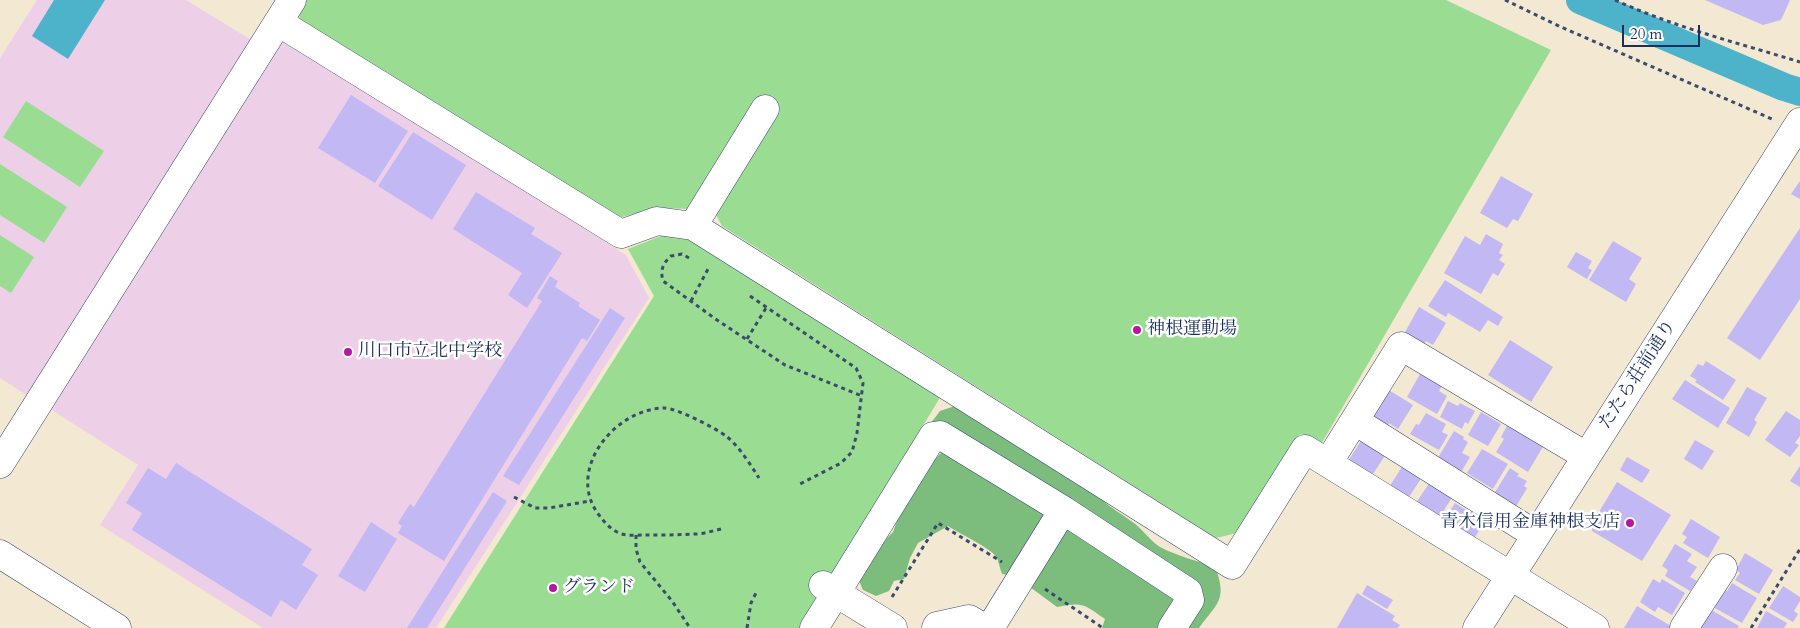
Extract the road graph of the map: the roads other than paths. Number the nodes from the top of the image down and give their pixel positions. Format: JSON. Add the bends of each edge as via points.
{"nodes":[{"id":1,"x":285,"y":11,"type":"edge"},
{"id":2,"x":765,"y":109,"type":"dead end"},
{"id":3,"x":1798,"y":128,"type":"edge"},
{"id":4,"x":694,"y":226,"type":"junction"},
{"id":5,"x":1355,"y":421,"type":"junction"},
{"id":6,"x":1586,"y":456,"type":"junction"},
{"id":7,"x":1328,"y":463,"type":"junction"},
{"id":8,"x":0,"y":464,"type":"edge"},
{"id":9,"x":1063,"y":510,"type":"junction"},
{"id":10,"x":1536,"y":535,"type":"junction"},
{"id":11,"x":0,"y":554,"type":"edge"},
{"id":12,"x":1723,"y":568,"type":"dead end"},
{"id":13,"x":1510,"y":576,"type":"junction"},
{"id":14,"x":829,"y":589,"type":"junction"},
{"id":15,"x":886,"y":623,"type":"edge"},
{"id":16,"x":117,"y":628,"type":"edge"},
{"id":17,"x":814,"y":628,"type":"edge"},
{"id":18,"x":936,"y":628,"type":"edge"},
{"id":19,"x":984,"y":628,"type":"edge"},
{"id":20,"x":990,"y":628,"type":"edge"},
{"id":21,"x":1172,"y":628,"type":"edge"},
{"id":22,"x":1477,"y":628,"type":"edge"},
{"id":23,"x":1595,"y":628,"type":"edge"},
{"id":24,"x":1684,"y":628,"type":"edge"}],
"edges":[{"from":1,"to":4,"type":"street","via":[[621,234],[657,221]]},
{"from":1,"to":8,"type":"street"},
{"from":2,"to":4,"type":"street"},
{"from":3,"to":6,"type":"street","name":"たたら荘前通り"},
{"from":4,"to":7,"type":"street","via":[[1232,565],[1305,449]]},
{"from":5,"to":6,"type":"street","via":[[1401,346]]},
{"from":5,"to":7,"type":"street"},
{"from":5,"to":10,"type":"street"},
{"from":6,"to":10,"type":"street","name":"たたら荘前通り"},
{"from":7,"to":13,"type":"street"},
{"from":9,"to":14,"type":"street","via":[[940,435],[933,436]]},
{"from":9,"to":20,"type":"street"},
{"from":9,"to":21,"type":"street","via":[[1188,592],[1190,600]]},
{"from":10,"to":13,"type":"street","name":"たたら荘前通り"},
{"from":11,"to":16,"type":"street"},
{"from":12,"to":24,"type":"street"},
{"from":13,"to":22,"type":"street","name":"たたら荘前通り"},
{"from":13,"to":23,"type":"street"},
{"from":14,"to":15,"type":"street"},
{"from":14,"to":17,"type":"street"},
{"from":18,"to":19,"type":"street","via":[[969,619]]}]}
